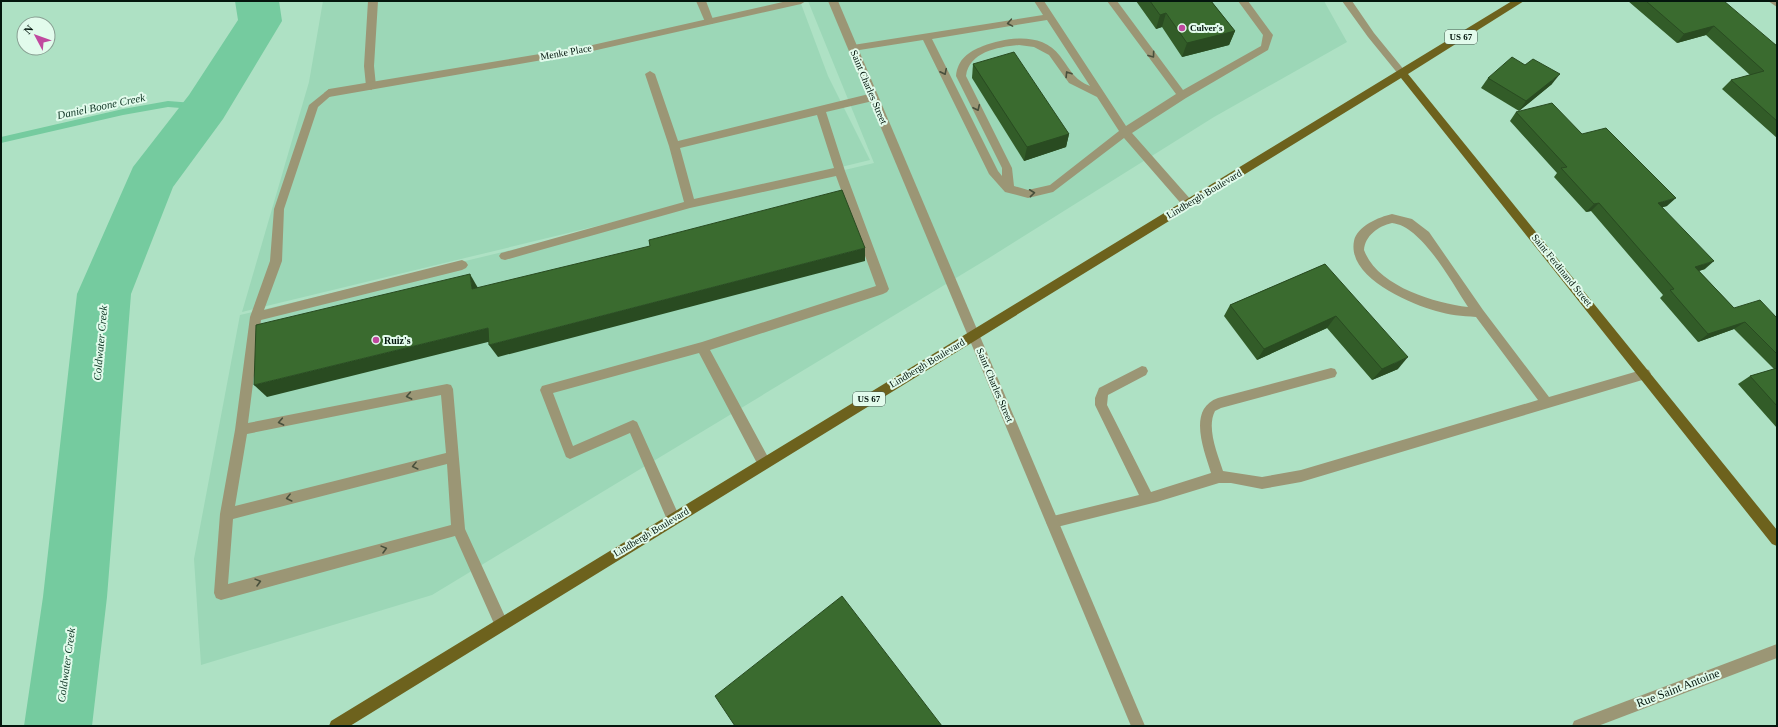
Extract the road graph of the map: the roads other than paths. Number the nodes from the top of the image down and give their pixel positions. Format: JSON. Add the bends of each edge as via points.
{"nodes":[{"id":1,"x":373,"y":1,"type":"edge"},
{"id":2,"x":701,"y":1,"type":"edge"},
{"id":3,"x":801,"y":1,"type":"edge"},
{"id":4,"x":833,"y":1,"type":"edge"},
{"id":5,"x":1039,"y":1,"type":"edge"},
{"id":6,"x":1112,"y":1,"type":"edge"},
{"id":7,"x":1122,"y":1,"type":"edge"},
{"id":8,"x":1243,"y":1,"type":"edge"},
{"id":9,"x":1347,"y":1,"type":"edge"},
{"id":10,"x":1520,"y":1,"type":"edge"},
{"id":11,"x":1773,"y":1,"type":"edge"},
{"id":12,"x":1777,"y":4,"type":"edge"},
{"id":13,"x":1049,"y":17,"type":"junction"},
{"id":14,"x":709,"y":22,"type":"junction"},
{"id":15,"x":1138,"y":36,"type":"junction"},
{"id":16,"x":926,"y":37,"type":"junction"},
{"id":17,"x":853,"y":48,"type":"junction"},
{"id":18,"x":1402,"y":73,"type":"junction"},
{"id":19,"x":650,"y":74,"type":"dead end"},
{"id":20,"x":371,"y":86,"type":"junction"},
{"id":21,"x":1100,"y":94,"type":"junction"},
{"id":22,"x":1182,"y":95,"type":"junction"},
{"id":23,"x":873,"y":97,"type":"junction"},
{"id":24,"x":820,"y":109,"type":"junction"},
{"id":25,"x":1125,"y":132,"type":"junction"},
{"id":26,"x":674,"y":146,"type":"junction"},
{"id":27,"x":840,"y":171,"type":"junction"},
{"id":28,"x":1009,"y":189,"type":"junction"},
{"id":29,"x":690,"y":204,"type":"junction"},
{"id":30,"x":1188,"y":204,"type":"junction"},
{"id":31,"x":505,"y":256,"type":"dead end"},
{"id":32,"x":462,"y":265,"type":"dead end"},
{"id":33,"x":1479,"y":313,"type":"junction"},
{"id":34,"x":256,"y":317,"type":"junction"},
{"id":35,"x":974,"y":335,"type":"junction"},
{"id":36,"x":702,"y":347,"type":"junction"},
{"id":37,"x":1142,"y":371,"type":"dead end"},
{"id":38,"x":1331,"y":374,"type":"dead end"},
{"id":39,"x":1645,"y":374,"type":"junction"},
{"id":40,"x":1546,"y":402,"type":"junction"},
{"id":41,"x":241,"y":430,"type":"junction"},
{"id":42,"x":452,"y":456,"type":"junction"},
{"id":43,"x":764,"y":462,"type":"junction"},
{"id":44,"x":1219,"y":477,"type":"junction"},
{"id":45,"x":1147,"y":498,"type":"junction"},
{"id":46,"x":227,"y":514,"type":"junction"},
{"id":47,"x":673,"y":518,"type":"junction"},
{"id":48,"x":1053,"y":522,"type":"junction"},
{"id":49,"x":458,"y":529,"type":"junction"},
{"id":50,"x":1777,"y":540,"type":"edge"},
{"id":51,"x":501,"y":623,"type":"junction"},
{"id":52,"x":1777,"y":650,"type":"edge"},
{"id":53,"x":336,"y":726,"type":"edge"},
{"id":54,"x":1138,"y":726,"type":"edge"},
{"id":55,"x":1579,"y":726,"type":"edge"}],
"edges":[{"from":1,"to":20,"type":"street","via":[[369,66]]},
{"from":2,"to":14,"type":"street"},
{"from":3,"to":14,"type":"street","name":"Menke Place"},
{"from":4,"to":17,"type":"street","name":"Saint Charles Street"},
{"from":5,"to":13,"type":"street"},
{"from":6,"to":15,"type":"street"},
{"from":7,"to":15,"type":"street","via":[[1140,26]]},
{"from":8,"to":22,"type":"street","via":[[1268,35],[1265,48]]},
{"from":9,"to":18,"type":"street","name":"Saint Ferdinand Street"},
{"from":10,"to":18,"type":"main road","name":"Lindbergh Boulevard","number":"US 67"},
{"from":11,"to":12,"type":"street"},
{"from":13,"to":16,"type":"street","one_way":true},
{"from":13,"to":21,"type":"street"},
{"from":14,"to":20,"type":"street","name":"Menke Place","via":[[588,49]]},
{"from":15,"to":22,"type":"street","one_way":true},
{"from":16,"to":17,"type":"street"},
{"from":16,"to":28,"type":"street","one_way":true,"via":[[994,174]]},
{"from":17,"to":23,"type":"street","name":"Saint Charles Street"},
{"from":18,"to":30,"type":"main road","name":"Lindbergh Boulevard","number":"US 67"},
{"from":18,"to":39,"type":"main road","name":"Saint Ferdinand Street"},
{"from":19,"to":26,"type":"street"},
{"from":20,"to":34,"type":"street","name":"Menke Place","via":[[328,94],[314,105],[279,209],[276,261]]},
{"from":21,"to":25,"type":"street"},
{"from":21,"to":28,"type":"street","one_way":true,"via":[[1073,81],[1052,53],[1040,45],[1026,41],[988,48],[966,59],[961,76],[1007,168]]},
{"from":22,"to":25,"type":"street"},
{"from":23,"to":24,"type":"street"},
{"from":23,"to":35,"type":"street","name":"Saint Charles Street"},
{"from":24,"to":26,"type":"street"},
{"from":24,"to":27,"type":"street"},
{"from":28,"to":25,"type":"street","one_way":true,"via":[[1028,194],[1053,188]]},
{"from":25,"to":30,"type":"street"},
{"from":26,"to":29,"type":"street"},
{"from":27,"to":29,"type":"street"},
{"from":27,"to":36,"type":"street","via":[[883,289]]},
{"from":29,"to":31,"type":"street"},
{"from":30,"to":35,"type":"main road","name":"Lindbergh Boulevard","number":"US 67"},
{"from":32,"to":34,"type":"street"},
{"from":33,"to":33,"type":"street","via":[[1425,235],[1416,226],[1402,218],[1392,218],[1378,223],[1360,238],[1358,250],[1364,263],[1394,288],[1436,306]]},
{"from":33,"to":40,"type":"street"},
{"from":34,"to":41,"type":"street"},
{"from":35,"to":43,"type":"main road","name":"Lindbergh Boulevard","number":"US 67"},
{"from":35,"to":48,"type":"street","name":"Saint Charles Street"},
{"from":36,"to":43,"type":"street"},
{"from":36,"to":47,"type":"street","via":[[546,390],[570,453],[634,426]]},
{"from":37,"to":45,"type":"street","via":[[1103,392],[1101,405]]},
{"from":38,"to":44,"type":"street","via":[[1218,403],[1210,408],[1207,414],[1206,434]]},
{"from":39,"to":40,"type":"street"},
{"from":39,"to":50,"type":"main road","name":"Saint Ferdinand Street"},
{"from":40,"to":44,"type":"street","via":[[1301,476],[1262,483]]},
{"from":42,"to":41,"type":"street","one_way":true,"via":[[447,389]]},
{"from":41,"to":46,"type":"street"},
{"from":42,"to":46,"type":"street","one_way":true},
{"from":42,"to":49,"type":"street"},
{"from":43,"to":47,"type":"main road","name":"Lindbergh Boulevard","number":"US 67"},
{"from":44,"to":45,"type":"street"},
{"from":45,"to":48,"type":"street"},
{"from":46,"to":49,"type":"street","one_way":true,"via":[[221,593]]},
{"from":47,"to":51,"type":"main road","name":"Lindbergh Boulevard","number":"US 67"},
{"from":48,"to":54,"type":"street","name":"Saint Charles Street"},
{"from":49,"to":51,"type":"street"},
{"from":51,"to":53,"type":"main road","name":"Lindbergh Boulevard","number":"US 67"},
{"from":52,"to":55,"type":"street","name":"Rue Saint Antoine"}]}
